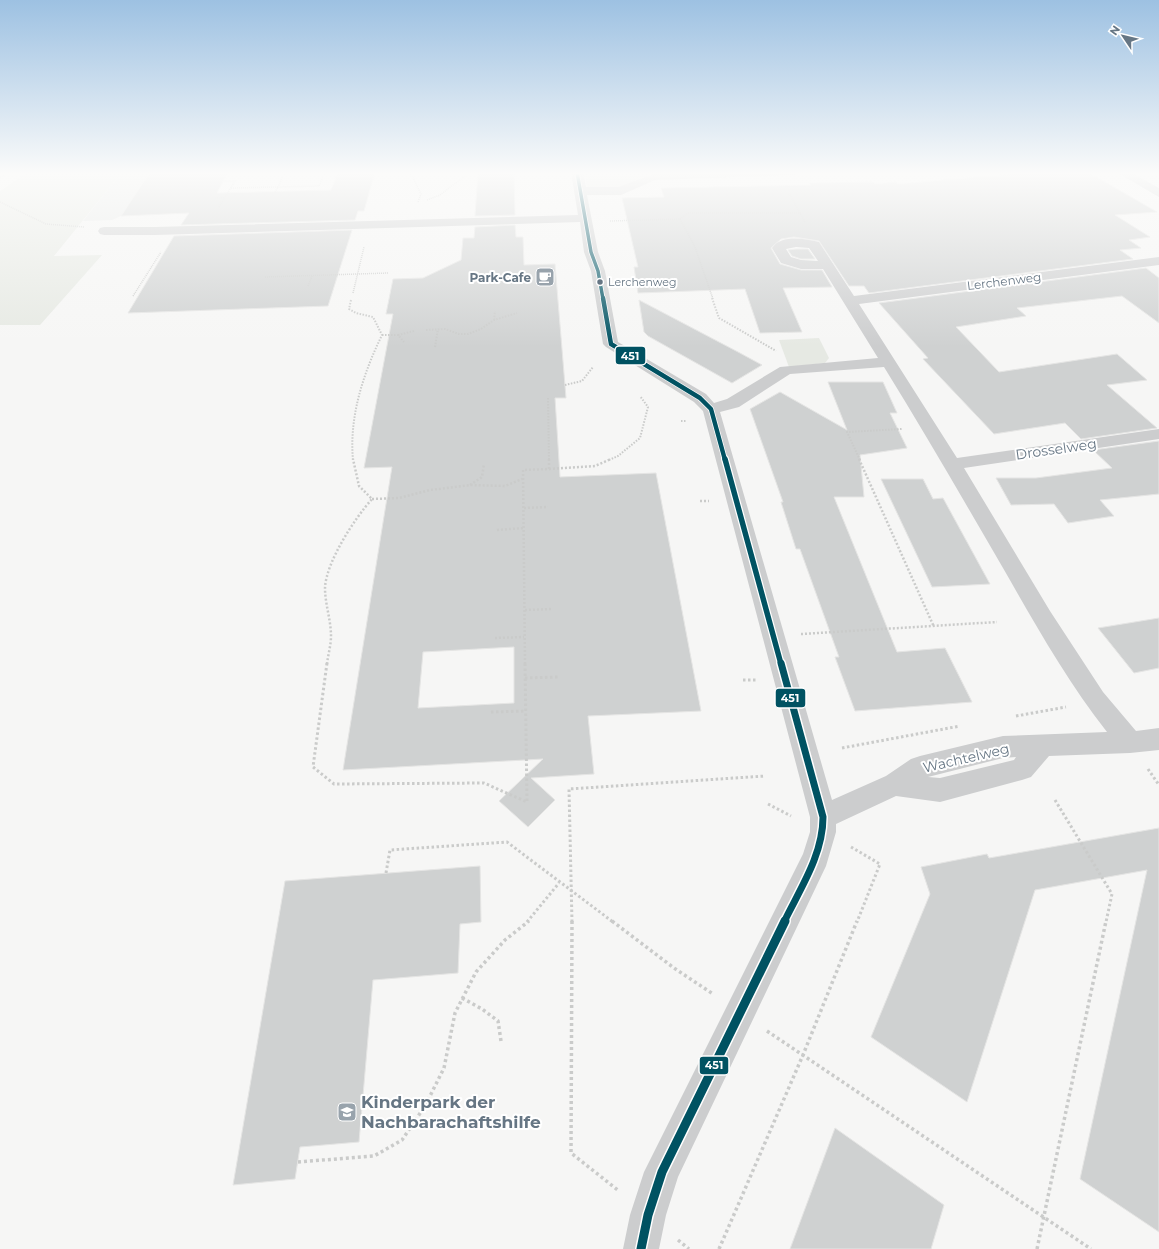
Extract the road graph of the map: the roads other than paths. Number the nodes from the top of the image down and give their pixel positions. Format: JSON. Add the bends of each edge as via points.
{"nodes":[{"id":1,"x":155,"y":230,"type":"edge"},
{"id":2,"x":587,"y":230,"type":"edge"},
{"id":3,"x":104,"y":231,"type":"dead end"},
{"id":4,"x":1159,"y":261,"type":"edge"},
{"id":5,"x":826,"y":265,"type":"junction"},
{"id":6,"x":850,"y":301,"type":"junction"},
{"id":7,"x":888,"y":362,"type":"junction"},
{"id":8,"x":711,"y":409,"type":"junction"},
{"id":9,"x":1159,"y":434,"type":"edge"},
{"id":10,"x":953,"y":464,"type":"junction"},
{"id":11,"x":1159,"y":739,"type":"edge"},
{"id":12,"x":1130,"y":742,"type":"junction"},
{"id":13,"x":823,"y":825,"type":"junction"},
{"id":14,"x":641,"y":1249,"type":"edge"}],
"edges":[{"from":1,"to":3,"type":"street"},
{"from":2,"to":8,"type":"street","via":[[598,271],[610,344],[700,398]]},
{"from":4,"to":6,"type":"street","name":"Lerchenweg"},
{"from":5,"to":5,"type":"street","via":[[814,245],[802,242],[784,244],[780,248],[786,260],[796,264]]},
{"from":5,"to":6,"type":"street"},
{"from":6,"to":7,"type":"street"},
{"from":7,"to":8,"type":"street","via":[[786,370],[733,403]]},
{"from":7,"to":10,"type":"street"},
{"from":8,"to":13,"type":"street","via":[[775,635]]},
{"from":9,"to":10,"type":"street","name":"Drosselweg"},
{"from":10,"to":12,"type":"street","via":[[1042,617],[1095,699]]},
{"from":11,"to":12,"type":"street","name":"Wachtelweg"},
{"from":12,"to":13,"type":"street","name":"Wachtelweg","via":[[1003,746],[920,767]]},
{"from":13,"to":14,"type":"street","via":[[816,857],[662,1172],[648,1215]]}]}
